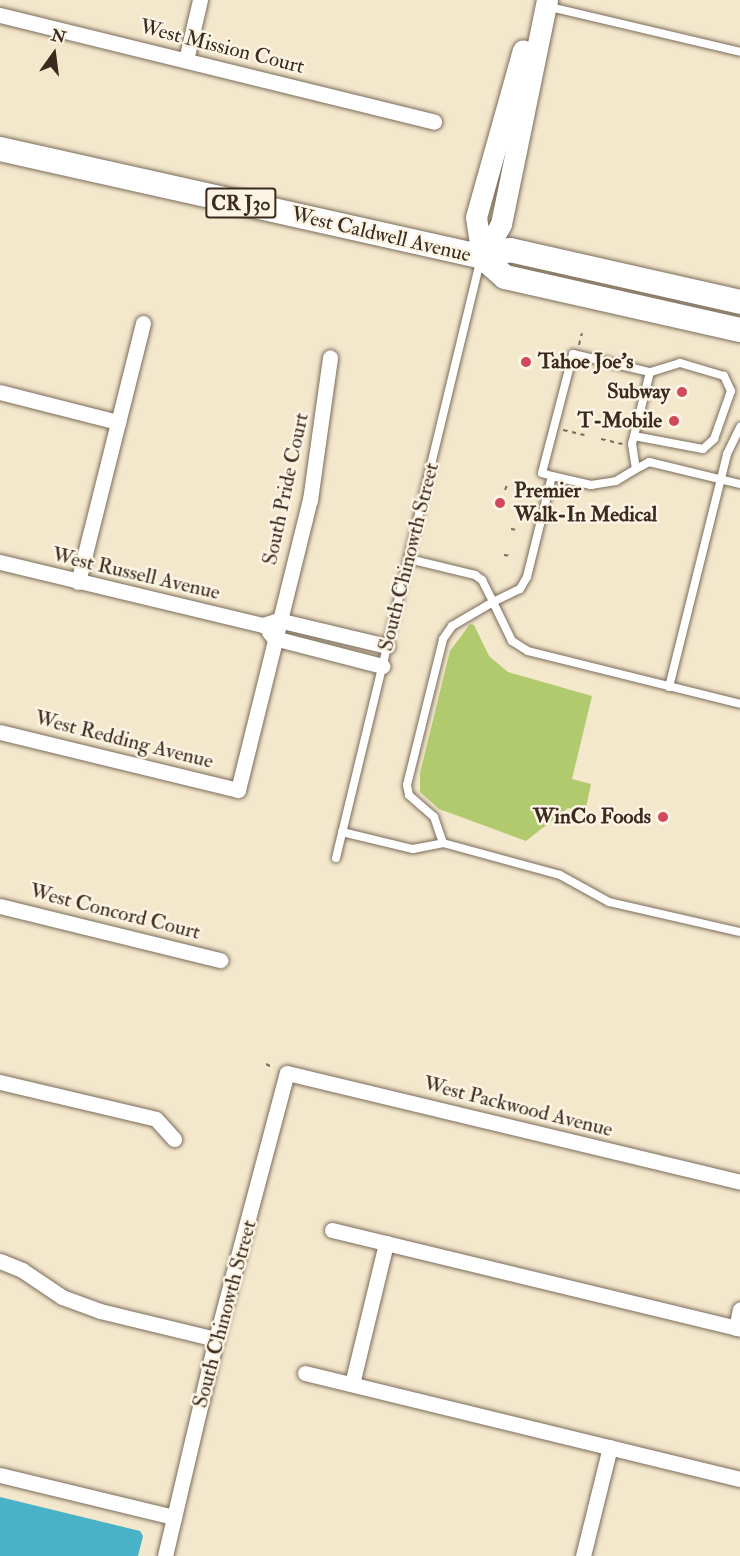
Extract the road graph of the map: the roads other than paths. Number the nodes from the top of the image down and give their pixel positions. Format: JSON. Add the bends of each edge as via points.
{"nodes":[{"id":1,"x":200,"y":0,"type":"edge"},
{"id":2,"x":542,"y":2,"type":"edge"},
{"id":3,"x":0,"y":15,"type":"edge"},
{"id":4,"x":740,"y":52,"type":"edge"},
{"id":5,"x":186,"y":60,"type":"junction"},
{"id":6,"x":434,"y":122,"type":"dead end"},
{"id":7,"x":0,"y":149,"type":"edge"},
{"id":8,"x":482,"y":257,"type":"junction"},
{"id":9,"x":740,"y":302,"type":"edge"},
{"id":10,"x":143,"y":323,"type":"dead end"},
{"id":11,"x":740,"y":330,"type":"edge"},
{"id":12,"x":330,"y":357,"type":"dead end"},
{"id":13,"x":650,"y":372,"type":"junction"},
{"id":14,"x":0,"y":392,"type":"edge"},
{"id":15,"x":118,"y":422,"type":"junction"},
{"id":16,"x":740,"y":427,"type":"edge"},
{"id":17,"x":634,"y":436,"type":"junction"},
{"id":18,"x":636,"y":469,"type":"junction"},
{"id":19,"x":552,"y":476,"type":"junction"},
{"id":20,"x":720,"y":480,"type":"junction"},
{"id":21,"x":740,"y":484,"type":"edge"},
{"id":22,"x":409,"y":559,"type":"junction"},
{"id":23,"x":0,"y":562,"type":"edge"},
{"id":24,"x":78,"y":582,"type":"junction"},
{"id":25,"x":493,"y":602,"type":"junction"},
{"id":26,"x":273,"y":628,"type":"junction"},
{"id":27,"x":387,"y":646,"type":"junction"},
{"id":28,"x":382,"y":666,"type":"junction"},
{"id":29,"x":669,"y":687,"type":"junction"},
{"id":30,"x":740,"y":704,"type":"edge"},
{"id":31,"x":0,"y":732,"type":"edge"},
{"id":32,"x":238,"y":790,"type":"joint"},
{"id":33,"x":342,"y":832,"type":"junction"},
{"id":34,"x":443,"y":843,"type":"junction"},
{"id":35,"x":336,"y":858,"type":"dead end"},
{"id":36,"x":0,"y":906,"type":"edge"},
{"id":37,"x":740,"y":932,"type":"edge"},
{"id":38,"x":220,"y":960,"type":"dead end"},
{"id":39,"x":287,"y":1073,"type":"joint"},
{"id":40,"x":0,"y":1082,"type":"edge"},
{"id":41,"x":174,"y":1139,"type":"dead end"},
{"id":42,"x":740,"y":1182,"type":"edge"},
{"id":43,"x":332,"y":1230,"type":"dead end"},
{"id":44,"x":386,"y":1243,"type":"junction"},
{"id":45,"x":0,"y":1261,"type":"edge"},
{"id":46,"x":740,"y":1309,"type":"edge"},
{"id":47,"x":738,"y":1328,"type":"edge"},
{"id":48,"x":216,"y":1339,"type":"junction"},
{"id":49,"x":305,"y":1373,"type":"dead end"},
{"id":50,"x":352,"y":1384,"type":"junction"},
{"id":51,"x":610,"y":1447,"type":"junction"},
{"id":52,"x":0,"y":1475,"type":"edge"},
{"id":53,"x":740,"y":1479,"type":"edge"},
{"id":54,"x":174,"y":1517,"type":"junction"},
{"id":55,"x":165,"y":1556,"type":"edge"},
{"id":56,"x":583,"y":1556,"type":"edge"}],
"edges":[{"from":1,"to":5,"type":"street"},
{"from":2,"to":4,"type":"lane"},
{"from":2,"to":8,"type":"street","name":"South Chinowth Street","via":[[476,217]]},
{"from":3,"to":5,"type":"street","name":"West Mission Court"},
{"from":5,"to":6,"type":"street","name":"West Mission Court"},
{"from":7,"to":8,"type":"main road","name":"West Caldwell Avenue","number":"CR J30"},
{"from":8,"to":9,"type":"main road","name":"West Caldwell Avenue","number":"CR J30","via":[[510,250]]},
{"from":8,"to":11,"type":"main road","name":"West Caldwell Avenue","number":"CR J30","via":[[504,277]]},
{"from":8,"to":22,"type":"lane","name":"South Chinowth Street"},
{"from":10,"to":15,"type":"street"},
{"from":12,"to":26,"type":"street","name":"South Pride Court","via":[[310,500]]},
{"from":13,"to":17,"type":"lane"},
{"from":13,"to":17,"type":"lane","via":[[680,363],[724,376],[731,391],[714,439],[703,449]]},
{"from":13,"to":19,"type":"lane","via":[[573,354],[542,473]]},
{"from":14,"to":15,"type":"street"},
{"from":15,"to":24,"type":"street"},
{"from":16,"to":20,"type":"lane"},
{"from":17,"to":18,"type":"lane"},
{"from":18,"to":19,"type":"lane","via":[[615,481],[591,486]]},
{"from":18,"to":20,"type":"lane","via":[[649,462]]},
{"from":19,"to":25,"type":"lane","via":[[527,577],[520,589]]},
{"from":20,"to":21,"type":"lane"},
{"from":20,"to":29,"type":"lane"},
{"from":22,"to":25,"type":"lane","via":[[475,575],[482,580]]},
{"from":22,"to":27,"type":"lane","name":"South Chinowth Street"},
{"from":23,"to":24,"type":"street","name":"West Russell Avenue"},
{"from":24,"to":26,"type":"street","name":"West Russell Avenue"},
{"from":25,"to":29,"type":"lane","via":[[512,641],[528,651]]},
{"from":25,"to":34,"type":"lane","via":[[452,626],[443,639],[407,784],[409,795],[434,818]]},
{"from":26,"to":27,"type":"street","name":"West Russell Avenue"},
{"from":26,"to":28,"type":"street","name":"West Russell Avenue"},
{"from":26,"to":32,"type":"street","name":"South Pride Court"},
{"from":27,"to":28,"type":"lane","name":"South Chinowth Street"},
{"from":28,"to":33,"type":"lane","name":"South Chinowth Street"},
{"from":29,"to":30,"type":"lane"},
{"from":31,"to":32,"type":"street","name":"West Redding Avenue"},
{"from":33,"to":34,"type":"lane","via":[[413,849]]},
{"from":33,"to":35,"type":"lane","name":"South Chinowth Street"},
{"from":34,"to":37,"type":"lane","via":[[560,875],[609,902]]},
{"from":36,"to":38,"type":"street","name":"West Concord Court"},
{"from":39,"to":42,"type":"street","name":"West Packwood Avenue"},
{"from":39,"to":48,"type":"street","name":"South Chinowth Street"},
{"from":40,"to":41,"type":"street","via":[[156,1119]]},
{"from":43,"to":44,"type":"street"},
{"from":44,"to":47,"type":"street"},
{"from":44,"to":50,"type":"street"},
{"from":45,"to":48,"type":"street","via":[[62,1296],[91,1307]]},
{"from":46,"to":47,"type":"street"},
{"from":48,"to":54,"type":"street","name":"South Chinowth Street"},
{"from":49,"to":50,"type":"street"},
{"from":50,"to":51,"type":"street"},
{"from":51,"to":53,"type":"street"},
{"from":51,"to":56,"type":"street"},
{"from":52,"to":54,"type":"street"},
{"from":54,"to":55,"type":"street","name":"South Chinowth Street"}]}
